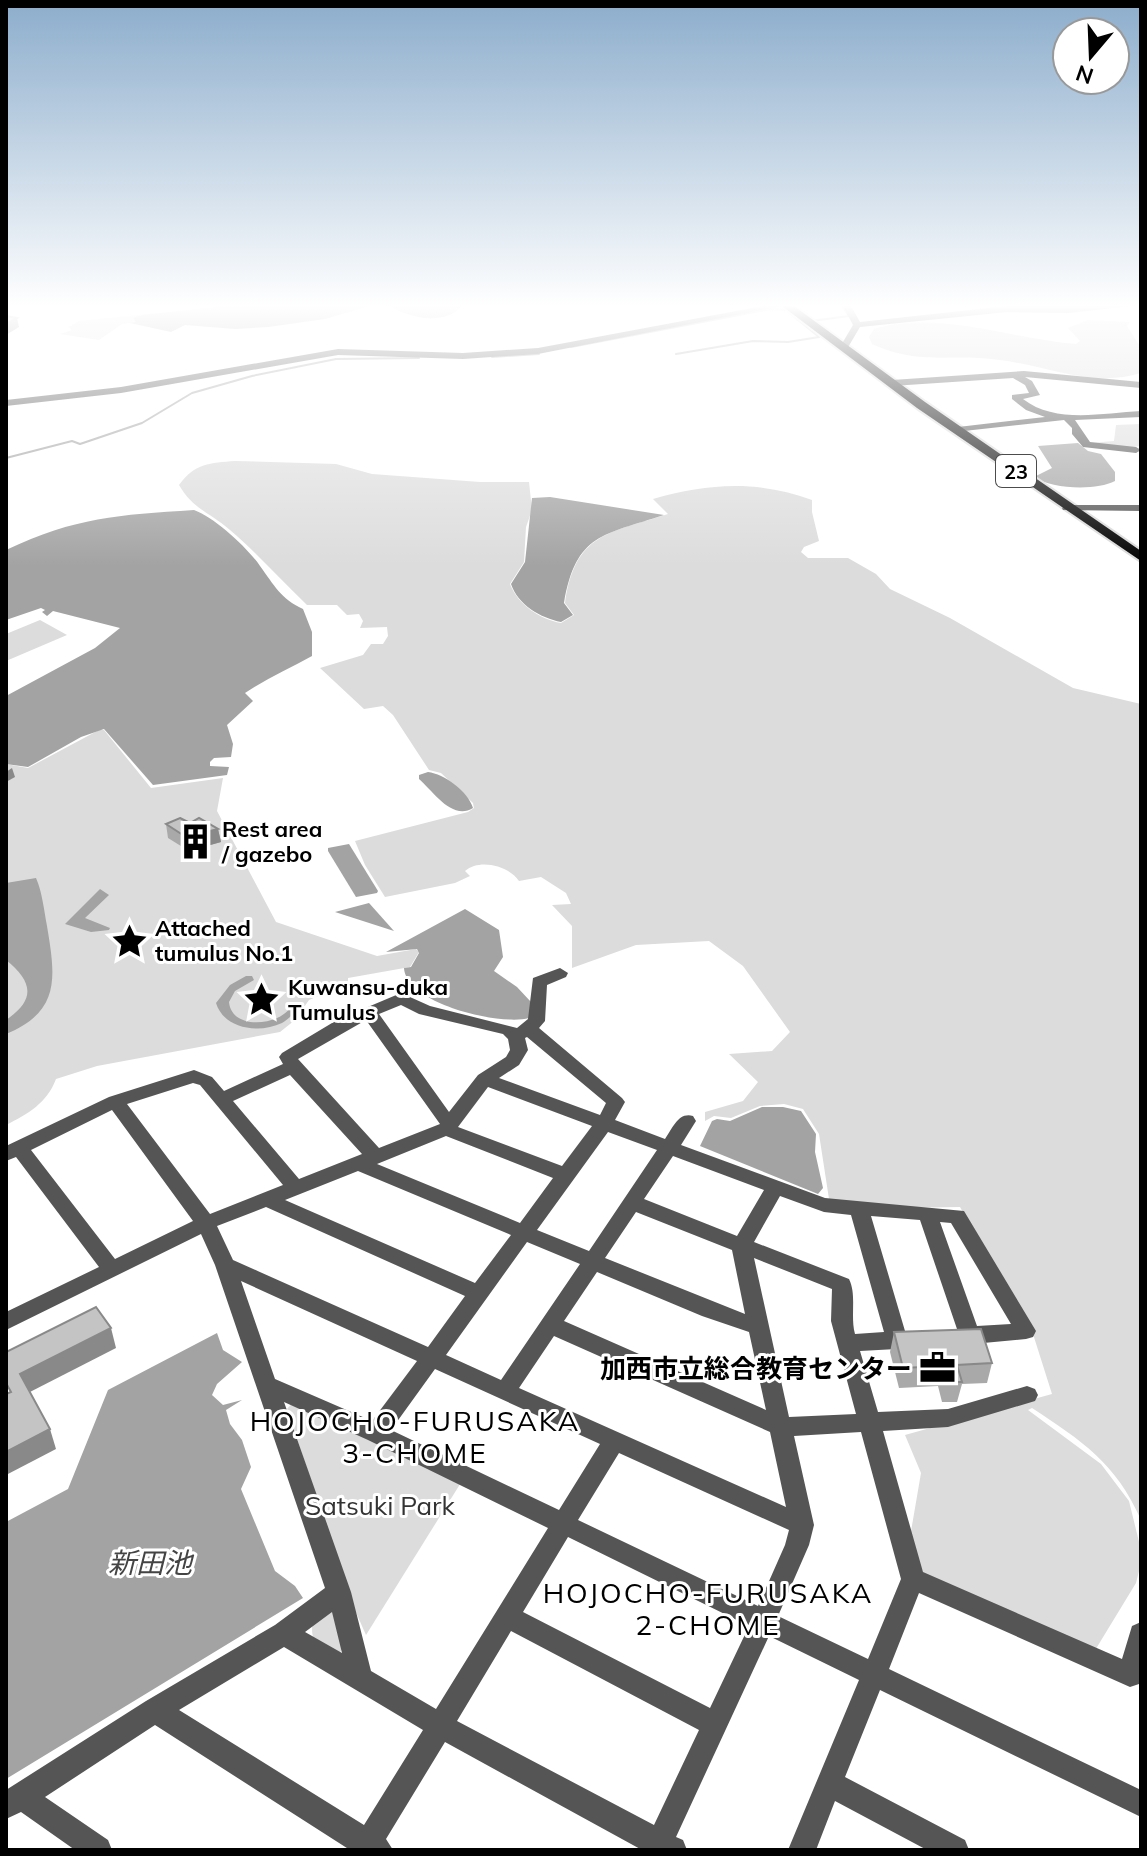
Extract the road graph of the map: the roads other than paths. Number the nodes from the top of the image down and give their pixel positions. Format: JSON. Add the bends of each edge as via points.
{"nodes":[{"id":1,"x":98,"y":393,"type":"edge"},
{"id":2,"x":905,"y":393,"type":"edge"},
{"id":3,"x":1034,"y":393,"type":"edge"},
{"id":4,"x":6,"y":403,"type":"edge"},
{"id":5,"x":1141,"y":414,"type":"edge"},
{"id":6,"x":1060,"y":418,"type":"junction"},
{"id":7,"x":958,"y":430,"type":"junction"},
{"id":8,"x":1136,"y":450,"type":"dead end"},
{"id":9,"x":1067,"y":508,"type":"junction"},
{"id":10,"x":1141,"y":508,"type":"edge"},
{"id":11,"x":1141,"y":557,"type":"edge"},
{"id":12,"x":560,"y":973,"type":"dead end"},
{"id":13,"x":369,"y":1012,"type":"junction"},
{"id":14,"x":522,"y":1032,"type":"junction"},
{"id":15,"x":293,"y":1067,"type":"junction"},
{"id":16,"x":484,"y":1079,"type":"junction"},
{"id":17,"x":222,"y":1099,"type":"junction"},
{"id":18,"x":115,"y":1101,"type":"junction"},
{"id":19,"x":687,"y":1121,"type":"dead end"},
{"id":20,"x":603,"y":1125,"type":"junction"},
{"id":21,"x":448,"y":1126,"type":"junction"},
{"id":22,"x":669,"y":1149,"type":"junction"},
{"id":23,"x":12,"y":1151,"type":"edge"},
{"id":24,"x":366,"y":1159,"type":"junction"},
{"id":25,"x":565,"y":1175,"type":"junction"},
{"id":26,"x":295,"y":1187,"type":"junction"},
{"id":27,"x":775,"y":1188,"type":"junction"},
{"id":28,"x":265,"y":1199,"type":"junction"},
{"id":29,"x":631,"y":1202,"type":"junction"},
{"id":30,"x":859,"y":1208,"type":"junction"},
{"id":31,"x":927,"y":1213,"type":"junction"},
{"id":32,"x":206,"y":1223,"type":"junction"},
{"id":33,"x":523,"y":1233,"type":"junction"},
{"id":34,"x":741,"y":1247,"type":"junction"},
{"id":35,"x":594,"y":1263,"type":"junction"},
{"id":36,"x":225,"y":1265,"type":"junction"},
{"id":37,"x":112,"y":1269,"type":"junction"},
{"id":38,"x":478,"y":1293,"type":"junction"},
{"id":39,"x":6,"y":1322,"type":"edge"},
{"id":40,"x":549,"y":1324,"type":"junction"},
{"id":41,"x":759,"y":1327,"type":"junction"},
{"id":42,"x":970,"y":1335,"type":"junction"},
{"id":43,"x":897,"y":1340,"type":"junction"},
{"id":44,"x":848,"y":1343,"type":"junction"},
{"id":45,"x":432,"y":1359,"type":"junction"},
{"id":46,"x":265,"y":1384,"type":"junction"},
{"id":47,"x":506,"y":1390,"type":"junction"},
{"id":48,"x":1027,"y":1395,"type":"dead end"},
{"id":49,"x":871,"y":1424,"type":"junction"},
{"id":50,"x":782,"y":1427,"type":"junction"},
{"id":51,"x":376,"y":1433,"type":"junction"},
{"id":52,"x":613,"y":1442,"type":"junction"},
{"id":53,"x":562,"y":1524,"type":"junction"},
{"id":54,"x":802,"y":1525,"type":"junction"},
{"id":55,"x":913,"y":1579,"type":"junction"},
{"id":56,"x":339,"y":1592,"type":"junction"},
{"id":57,"x":506,"y":1616,"type":"junction"},
{"id":58,"x":764,"y":1621,"type":"junction"},
{"id":59,"x":284,"y":1633,"type":"junction"},
{"id":60,"x":1141,"y":1634,"type":"edge"},
{"id":61,"x":872,"y":1673,"type":"junction"},
{"id":62,"x":360,"y":1678,"type":"junction"},
{"id":63,"x":1135,"y":1678,"type":"edge"},
{"id":64,"x":155,"y":1710,"type":"junction"},
{"id":65,"x":713,"y":1723,"type":"junction"},
{"id":66,"x":439,"y":1725,"type":"junction"},
{"id":67,"x":829,"y":1783,"type":"junction"},
{"id":68,"x":14,"y":1801,"type":"edge"},
{"id":69,"x":1141,"y":1804,"type":"edge"},
{"id":70,"x":663,"y":1847,"type":"edge"},
{"id":71,"x":370,"y":1848,"type":"edge"},
{"id":72,"x":98,"y":1850,"type":"edge"},
{"id":73,"x":802,"y":1850,"type":"edge"},
{"id":74,"x":955,"y":1850,"type":"edge"}],
"edges":[{"from":1,"to":4,"type":"street"},
{"from":2,"to":7,"type":"main road","number":"23"},
{"from":3,"to":6,"type":"street","via":[[1015,397],[1026,407]]},
{"from":5,"to":6,"type":"street"},
{"from":6,"to":7,"type":"street"},
{"from":6,"to":8,"type":"street","via":[[1077,427],[1087,445]]},
{"from":7,"to":9,"type":"main road","number":"23"},
{"from":9,"to":10,"type":"street"},
{"from":9,"to":11,"type":"main road","number":"23"},
{"from":12,"to":14,"type":"street","via":[[539,982],[536,1021]]},
{"from":13,"to":14,"type":"street","via":[[401,998],[433,1012]]},
{"from":13,"to":15,"type":"street","via":[[288,1057]]},
{"from":13,"to":21,"type":"street"},
{"from":14,"to":16,"type":"street","via":[[513,1061]]},
{"from":14,"to":20,"type":"street","via":[[616,1102]]},
{"from":15,"to":17,"type":"street"},
{"from":15,"to":24,"type":"street"},
{"from":16,"to":20,"type":"street"},
{"from":16,"to":21,"type":"street"},
{"from":17,"to":18,"type":"street","via":[[194,1076]]},
{"from":17,"to":26,"type":"street"},
{"from":18,"to":23,"type":"street"},
{"from":18,"to":32,"type":"street"},
{"from":19,"to":22,"type":"street"},
{"from":20,"to":22,"type":"street"},
{"from":20,"to":25,"type":"street"},
{"from":21,"to":24,"type":"street"},
{"from":21,"to":25,"type":"street"},
{"from":22,"to":27,"type":"street"},
{"from":22,"to":29,"type":"street"},
{"from":23,"to":37,"type":"street"},
{"from":24,"to":26,"type":"street"},
{"from":24,"to":33,"type":"street"},
{"from":25,"to":33,"type":"street"},
{"from":26,"to":28,"type":"street"},
{"from":27,"to":30,"type":"street","via":[[824,1205]]},
{"from":27,"to":34,"type":"street"},
{"from":28,"to":32,"type":"street"},
{"from":28,"to":38,"type":"street"},
{"from":29,"to":34,"type":"street"},
{"from":29,"to":35,"type":"street"},
{"from":30,"to":31,"type":"street"},
{"from":30,"to":43,"type":"street"},
{"from":31,"to":42,"type":"street"},
{"from":31,"to":42,"type":"street","via":[[957,1216],[1026,1331]]},
{"from":32,"to":36,"type":"street"},
{"from":32,"to":37,"type":"street"},
{"from":33,"to":35,"type":"street"},
{"from":33,"to":38,"type":"street"},
{"from":34,"to":41,"type":"street"},
{"from":34,"to":44,"type":"street","via":[[842,1285],[841,1321]]},
{"from":35,"to":40,"type":"street"},
{"from":35,"to":41,"type":"street"},
{"from":36,"to":45,"type":"street"},
{"from":36,"to":46,"type":"street"},
{"from":37,"to":39,"type":"street"},
{"from":38,"to":45,"type":"street"},
{"from":40,"to":47,"type":"street"},
{"from":40,"to":50,"type":"street"},
{"from":41,"to":50,"type":"street"},
{"from":42,"to":43,"type":"street"},
{"from":43,"to":44,"type":"street"},
{"from":44,"to":49,"type":"street"},
{"from":45,"to":47,"type":"street"},
{"from":45,"to":51,"type":"street"},
{"from":46,"to":51,"type":"street"},
{"from":46,"to":56,"type":"street"},
{"from":47,"to":52,"type":"street"},
{"from":48,"to":49,"type":"street","via":[[948,1418]]},
{"from":49,"to":50,"type":"street"},
{"from":49,"to":55,"type":"street"},
{"from":50,"to":54,"type":"street"},
{"from":51,"to":53,"type":"street"},
{"from":52,"to":53,"type":"street"},
{"from":52,"to":54,"type":"street"},
{"from":53,"to":57,"type":"street"},
{"from":53,"to":58,"type":"street"},
{"from":54,"to":58,"type":"street"},
{"from":55,"to":61,"type":"street"},
{"from":55,"to":63,"type":"street"},
{"from":56,"to":59,"type":"street"},
{"from":56,"to":62,"type":"street"},
{"from":57,"to":65,"type":"street"},
{"from":57,"to":66,"type":"street"},
{"from":58,"to":61,"type":"street"},
{"from":58,"to":65,"type":"street"},
{"from":59,"to":62,"type":"street"},
{"from":59,"to":64,"type":"street"},
{"from":60,"to":63,"type":"street"},
{"from":61,"to":67,"type":"street"},
{"from":61,"to":69,"type":"street"},
{"from":62,"to":66,"type":"street"},
{"from":64,"to":68,"type":"street"},
{"from":64,"to":71,"type":"street"},
{"from":65,"to":70,"type":"street"},
{"from":66,"to":70,"type":"street"},
{"from":66,"to":71,"type":"street"},
{"from":67,"to":73,"type":"street"},
{"from":67,"to":74,"type":"street"},
{"from":68,"to":72,"type":"street"}]}
